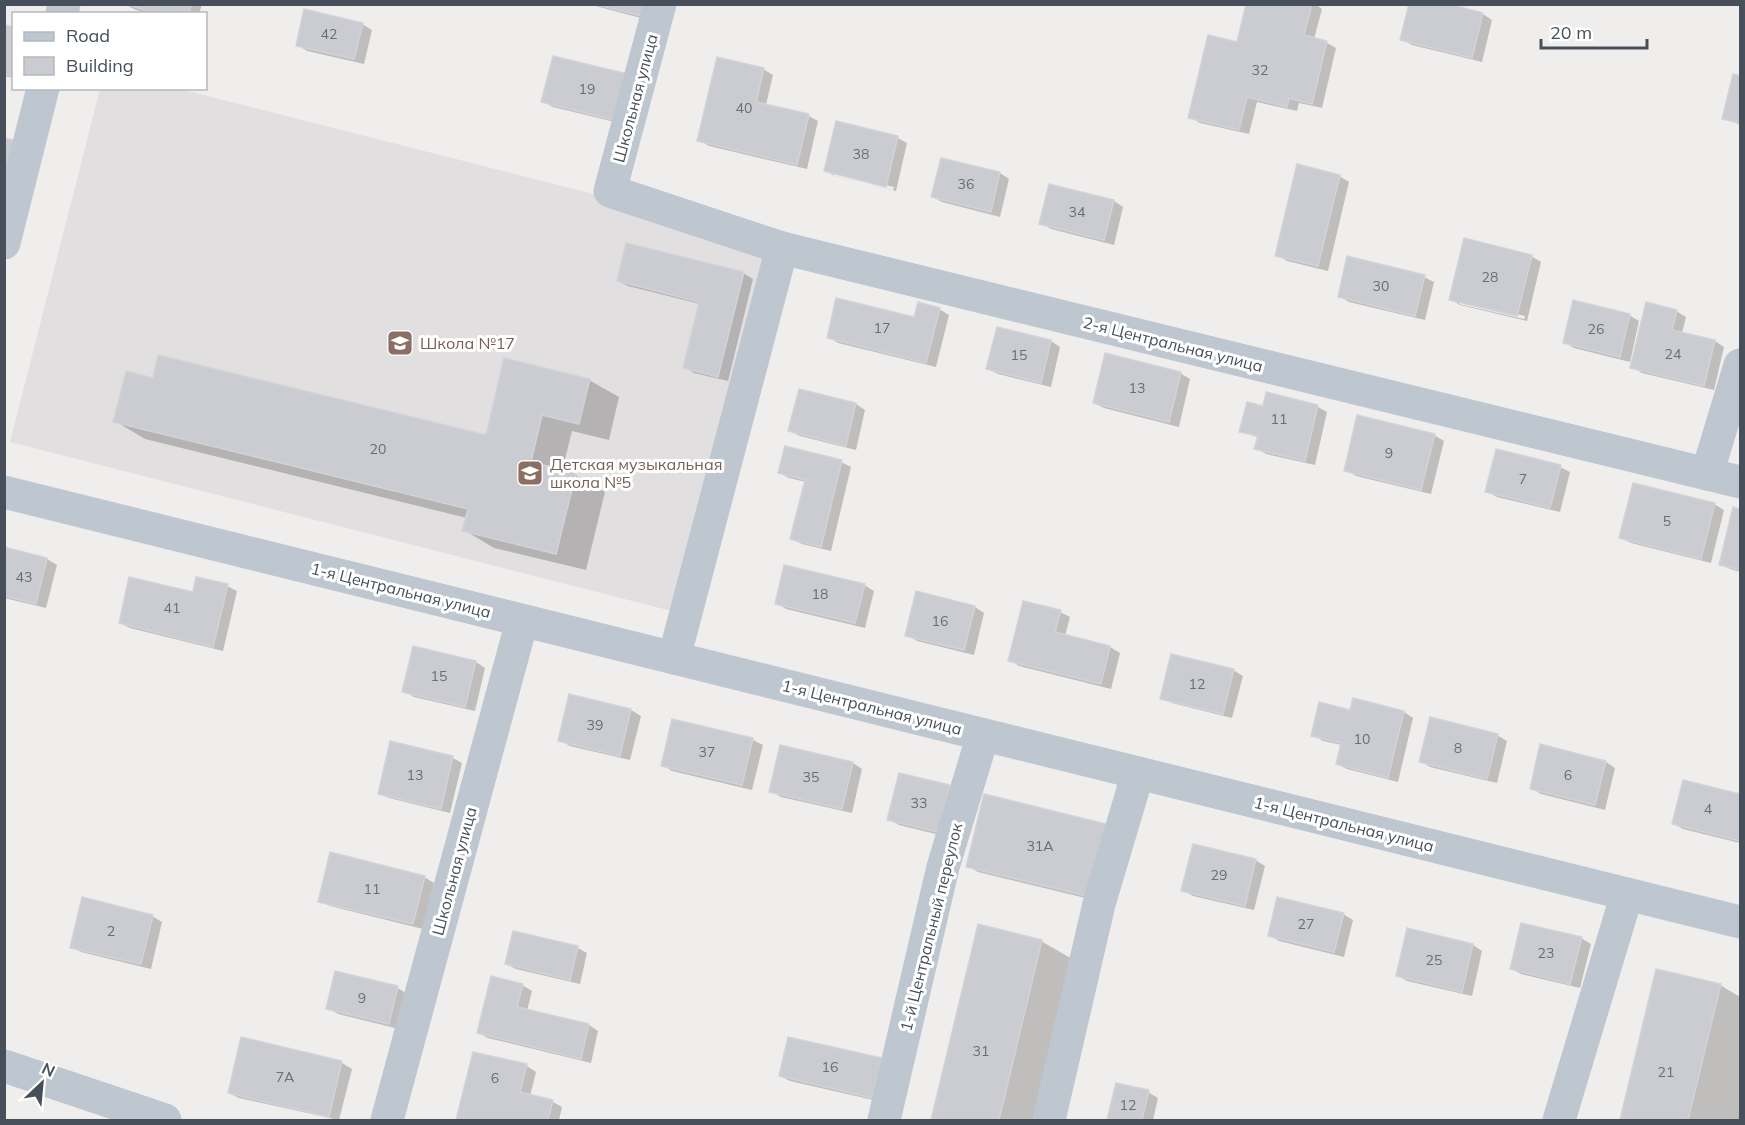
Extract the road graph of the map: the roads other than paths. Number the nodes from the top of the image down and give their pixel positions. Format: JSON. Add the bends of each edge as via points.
{"nodes":[{"id":1,"x":660,"y":4,"type":"edge"},
{"id":2,"x":43,"y":90,"type":"edge"},
{"id":3,"x":610,"y":190,"type":"joint"},
{"id":4,"x":4,"y":243,"type":"edge"},
{"id":5,"x":782,"y":248,"type":"junction"},
{"id":6,"x":1740,"y":365,"type":"edge"},
{"id":7,"x":1707,"y":474,"type":"junction"},
{"id":8,"x":1740,"y":482,"type":"edge"},
{"id":9,"x":4,"y":492,"type":"edge"},
{"id":10,"x":522,"y":621,"type":"junction"},
{"id":11,"x":674,"y":658,"type":"junction"},
{"id":12,"x":983,"y":735,"type":"junction"},
{"id":13,"x":1138,"y":773,"type":"junction"},
{"id":14,"x":1627,"y":894,"type":"junction"},
{"id":15,"x":1740,"y":922,"type":"edge"},
{"id":16,"x":4,"y":1066,"type":"edge"},
{"id":17,"x":165,"y":1120,"type":"edge"},
{"id":18,"x":387,"y":1120,"type":"edge"},
{"id":19,"x":884,"y":1120,"type":"edge"},
{"id":20,"x":1049,"y":1120,"type":"edge"},
{"id":21,"x":1559,"y":1120,"type":"edge"}],
"edges":[{"from":1,"to":3,"type":"street","name":"Школьная улица"},
{"from":2,"to":4,"type":"street"},
{"from":3,"to":5,"type":"street","name":"2-я Центральная улица"},
{"from":5,"to":7,"type":"street","name":"2-я Центральная улица"},
{"from":5,"to":11,"type":"street"},
{"from":6,"to":7,"type":"street"},
{"from":7,"to":8,"type":"street","name":"2-я Центральная улица"},
{"from":9,"to":10,"type":"street","name":"1-я Центральная улица"},
{"from":10,"to":11,"type":"street","name":"1-я Центральная улица"},
{"from":10,"to":18,"type":"street","name":"Школьная улица"},
{"from":11,"to":12,"type":"street","name":"1-я Центральная улица"},
{"from":12,"to":13,"type":"street","name":"1-я Центральная улица"},
{"from":12,"to":19,"type":"street","name":"1-й Центральный переулок","via":[[943,867]]},
{"from":13,"to":14,"type":"street","name":"1-я Центральная улица"},
{"from":13,"to":20,"type":"street","via":[[1099,904]]},
{"from":14,"to":15,"type":"street","name":"1-я Центральная улица"},
{"from":14,"to":21,"type":"street"},
{"from":16,"to":17,"type":"street"}]}
